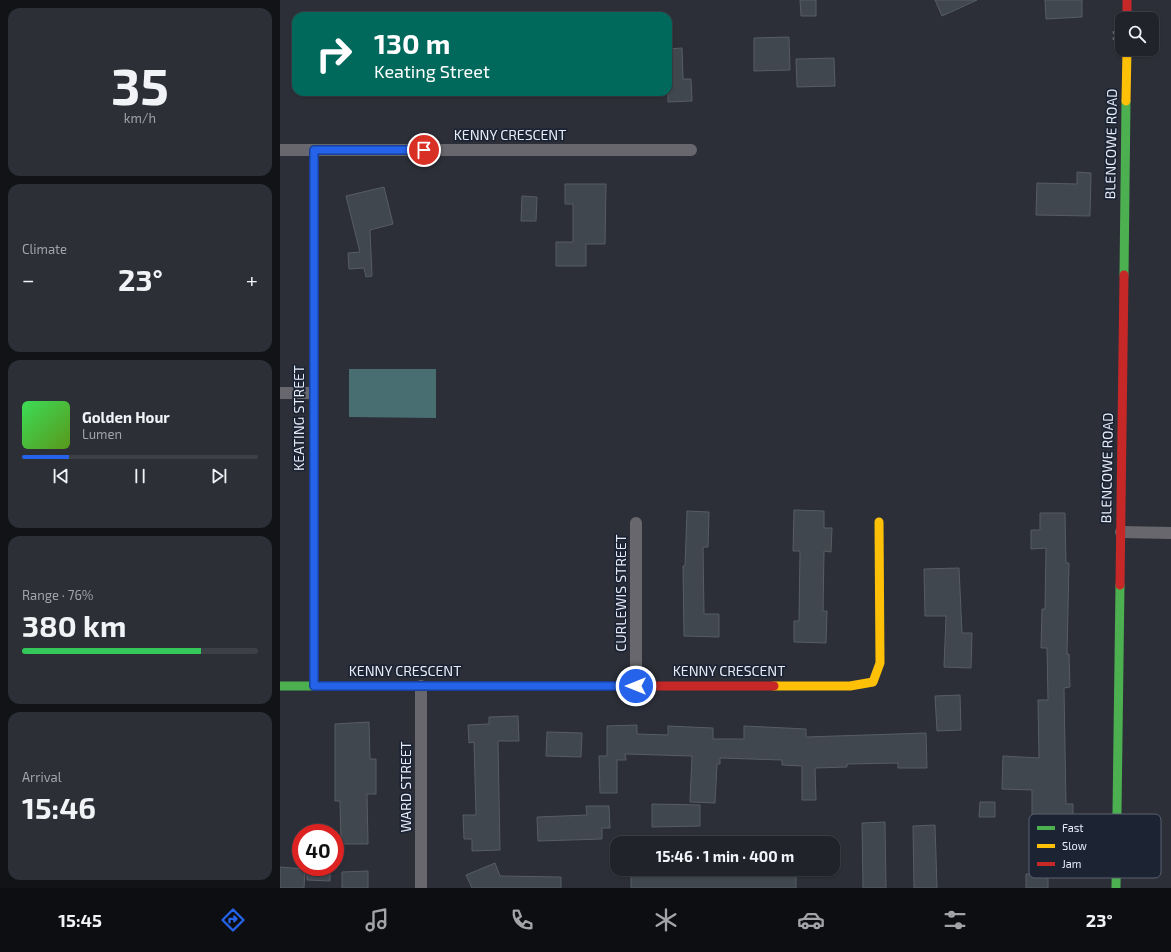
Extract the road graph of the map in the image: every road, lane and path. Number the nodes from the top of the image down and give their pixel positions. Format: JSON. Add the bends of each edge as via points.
{"nodes":[{"id":1,"x":1127,"y":0,"type":"edge"},
{"id":2,"x":1127,"y":12,"type":"edge"},
{"id":3,"x":1127,"y":56,"type":"edge"},
{"id":4,"x":280,"y":150,"type":"edge"},
{"id":5,"x":314,"y":150,"type":"junction"},
{"id":6,"x":691,"y":150,"type":"dead end"},
{"id":7,"x":280,"y":393,"type":"edge"},
{"id":8,"x":313,"y":393,"type":"junction"},
{"id":9,"x":879,"y":522,"type":"dead end"},
{"id":10,"x":636,"y":524,"type":"dead end"},
{"id":11,"x":1121,"y":532,"type":"junction"},
{"id":12,"x":1171,"y":533,"type":"edge"},
{"id":13,"x":280,"y":686,"type":"edge"},
{"id":14,"x":314,"y":686,"type":"junction"},
{"id":15,"x":421,"y":686,"type":"junction"},
{"id":16,"x":636,"y":686,"type":"junction"},
{"id":17,"x":1117,"y":814,"type":"edge"},
{"id":18,"x":1116,"y":878,"type":"edge"},
{"id":19,"x":421,"y":888,"type":"edge"},
{"id":20,"x":1116,"y":888,"type":"edge"}],
"edges":[{"from":1,"to":2,"type":"street"},
{"from":3,"to":11,"type":"street","name":"BLENCOWE ROAD"},
{"from":4,"to":5,"type":"street","name":"KENNY CRESCENT"},
{"from":5,"to":6,"type":"street","name":"KENNY CRESCENT"},
{"from":5,"to":8,"type":"street","name":"KEATING STREET"},
{"from":7,"to":8,"type":"street"},
{"from":8,"to":14,"type":"street","name":"KEATING STREET"},
{"from":9,"to":16,"type":"street","name":"KENNY CRESCENT","via":[[880,663],[873,682],[850,686]]},
{"from":10,"to":16,"type":"street","name":"CURLEWIS STREET"},
{"from":11,"to":12,"type":"street"},
{"from":11,"to":17,"type":"street","name":"BLENCOWE ROAD"},
{"from":13,"to":14,"type":"street","name":"KENNY CRESCENT"},
{"from":14,"to":15,"type":"street","name":"KENNY CRESCENT"},
{"from":15,"to":16,"type":"street","name":"KENNY CRESCENT"},
{"from":15,"to":19,"type":"street","name":"WARD STREET"},
{"from":18,"to":20,"type":"street","name":"BLENCOWE ROAD"}]}
